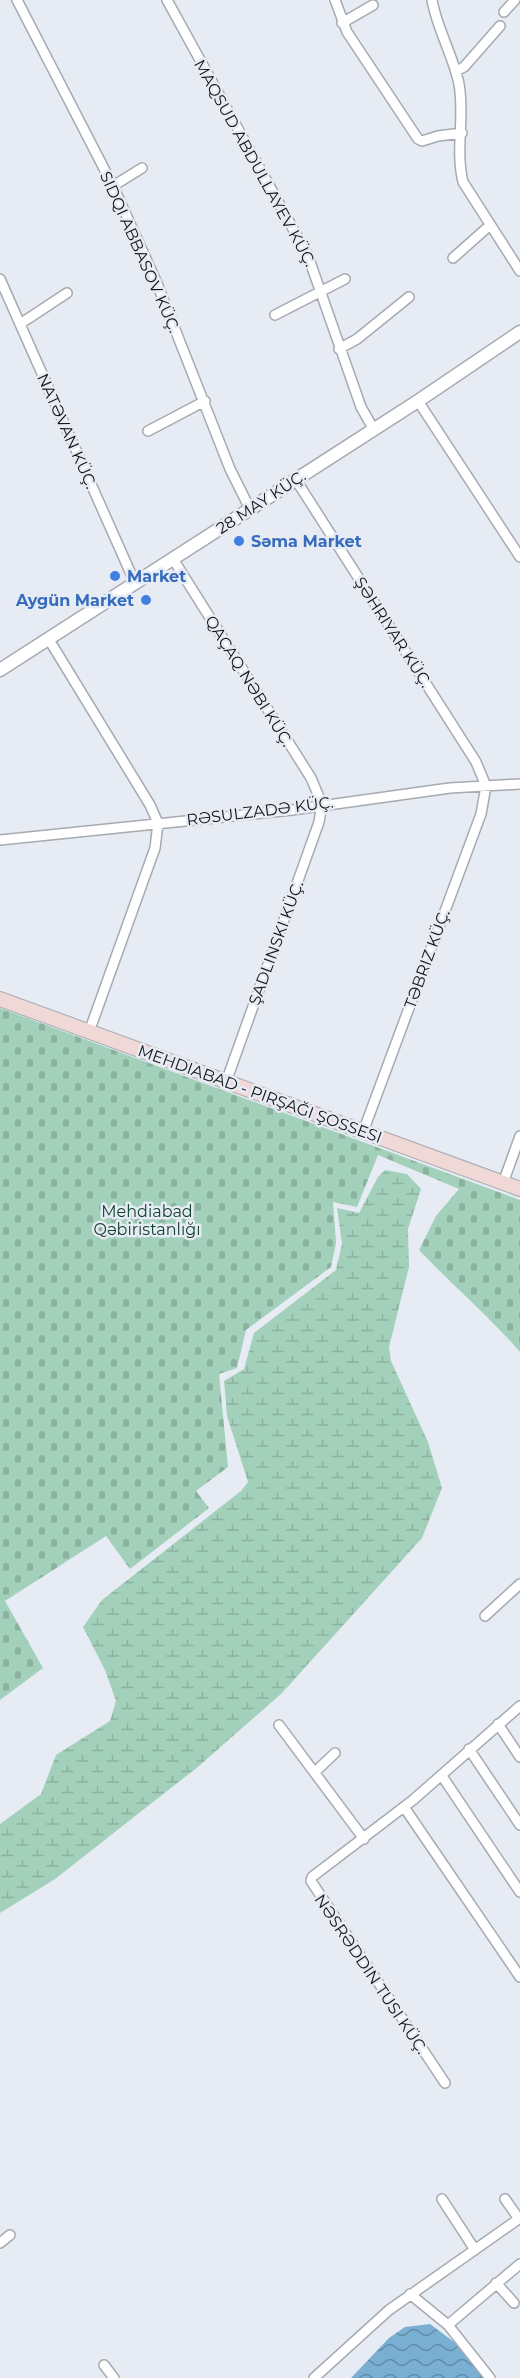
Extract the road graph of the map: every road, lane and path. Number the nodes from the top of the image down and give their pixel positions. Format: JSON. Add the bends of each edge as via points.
{"nodes":[{"id":1,"x":17,"y":0,"type":"edge"},
{"id":2,"x":167,"y":0,"type":"edge"},
{"id":3,"x":335,"y":0,"type":"edge"},
{"id":4,"x":432,"y":0,"type":"edge"},
{"id":5,"x":516,"y":0,"type":"edge"},
{"id":6,"x":373,"y":5,"type":"dead end"},
{"id":7,"x":504,"y":12,"type":"dead end"},
{"id":8,"x":342,"y":22,"type":"junction"},
{"id":9,"x":500,"y":27,"type":"dead end"},
{"id":10,"x":456,"y":72,"type":"junction"},
{"id":11,"x":462,"y":132,"type":"junction"},
{"id":12,"x":142,"y":168,"type":"dead end"},
{"id":13,"x":113,"y":186,"type":"junction"},
{"id":14,"x":489,"y":226,"type":"junction"},
{"id":15,"x":453,"y":258,"type":"dead end"},
{"id":16,"x":520,"y":271,"type":"edge"},
{"id":17,"x":0,"y":279,"type":"edge"},
{"id":18,"x":345,"y":279,"type":"dead end"},
{"id":19,"x":321,"y":292,"type":"junction"},
{"id":20,"x":67,"y":293,"type":"dead end"},
{"id":21,"x":409,"y":297,"type":"dead end"},
{"id":22,"x":274,"y":315,"type":"dead end"},
{"id":23,"x":20,"y":324,"type":"junction"},
{"id":24,"x":520,"y":332,"type":"edge"},
{"id":25,"x":339,"y":349,"type":"junction"},
{"id":26,"x":205,"y":401,"type":"junction"},
{"id":27,"x":418,"y":401,"type":"junction"},
{"id":28,"x":374,"y":430,"type":"junction"},
{"id":29,"x":148,"y":431,"type":"dead end"},
{"id":30,"x":296,"y":480,"type":"junction"},
{"id":31,"x":250,"y":510,"type":"junction"},
{"id":32,"x":520,"y":557,"type":"edge"},
{"id":33,"x":173,"y":559,"type":"junction"},
{"id":34,"x":135,"y":583,"type":"junction"},
{"id":35,"x":48,"y":638,"type":"junction"},
{"id":36,"x":1,"y":664,"type":"edge"},
{"id":37,"x":520,"y":784,"type":"edge"},
{"id":38,"x":486,"y":786,"type":"junction"},
{"id":39,"x":322,"y":804,"type":"junction"},
{"id":40,"x":158,"y":823,"type":"junction"},
{"id":41,"x":0,"y":840,"type":"edge"},
{"id":42,"x":0,"y":999,"type":"edge"},
{"id":43,"x":89,"y":1032,"type":"junction"},
{"id":44,"x":226,"y":1082,"type":"junction"},
{"id":45,"x":363,"y":1132,"type":"junction"},
{"id":46,"x":520,"y":1136,"type":"edge"},
{"id":47,"x":503,"y":1183,"type":"junction"},
{"id":48,"x":520,"y":1189,"type":"edge"},
{"id":49,"x":520,"y":1584,"type":"edge"},
{"id":50,"x":485,"y":1616,"type":"dead end"},
{"id":51,"x":520,"y":1706,"type":"edge"},
{"id":52,"x":498,"y":1724,"type":"junction"},
{"id":53,"x":279,"y":1725,"type":"dead end"},
{"id":54,"x":469,"y":1749,"type":"junction"},
{"id":55,"x":335,"y":1754,"type":"dead end"},
{"id":56,"x":520,"y":1757,"type":"edge"},
{"id":57,"x":315,"y":1772,"type":"junction"},
{"id":58,"x":442,"y":1776,"type":"junction"},
{"id":59,"x":404,"y":1807,"type":"junction"},
{"id":60,"x":520,"y":1826,"type":"edge"},
{"id":61,"x":364,"y":1839,"type":"junction"},
{"id":62,"x":520,"y":1892,"type":"edge"},
{"id":63,"x":520,"y":1977,"type":"edge"},
{"id":64,"x":445,"y":2083,"type":"dead end"},
{"id":65,"x":442,"y":2199,"type":"dead end"},
{"id":66,"x":505,"y":2199,"type":"dead end"},
{"id":67,"x":519,"y":2218,"type":"edge"},
{"id":68,"x":10,"y":2235,"type":"dead end"},
{"id":69,"x":0,"y":2243,"type":"edge"},
{"id":70,"x":475,"y":2250,"type":"junction"},
{"id":71,"x":520,"y":2264,"type":"edge"},
{"id":72,"x":496,"y":2283,"type":"junction"},
{"id":73,"x":410,"y":2294,"type":"junction"},
{"id":74,"x":514,"y":2303,"type":"dead end"},
{"id":75,"x":448,"y":2325,"type":"junction"},
{"id":76,"x":104,"y":2365,"type":"dead end"},
{"id":77,"x":114,"y":2378,"type":"edge"},
{"id":78,"x":314,"y":2378,"type":"edge"},
{"id":79,"x":490,"y":2378,"type":"edge"}],
"edges":[{"from":1,"to":13,"type":"street","name":"SIDQI ABBASOV KÜÇ."},
{"from":2,"to":19,"type":"street","name":"MAQSUD ABDULLAYEV KÜÇ.","via":[[308,256]]},
{"from":3,"to":8,"type":"street"},
{"from":4,"to":10,"type":"street"},
{"from":5,"to":7,"type":"street"},
{"from":6,"to":8,"type":"street"},
{"from":8,"to":11,"type":"street","via":[[418,139],[427,141]]},
{"from":9,"to":10,"type":"street"},
{"from":10,"to":11,"type":"street"},
{"from":11,"to":14,"type":"street","via":[[459,157],[463,182]]},
{"from":12,"to":13,"type":"street"},
{"from":13,"to":26,"type":"street","name":"SIDQI ABBASOV KÜÇ."},
{"from":14,"to":15,"type":"street"},
{"from":14,"to":16,"type":"street"},
{"from":17,"to":23,"type":"street","name":"NATƏVAN KÜÇ."},
{"from":18,"to":19,"type":"street"},
{"from":19,"to":22,"type":"street"},
{"from":19,"to":25,"type":"street","name":"MAQSUD ABDULLAYEV KÜÇ."},
{"from":20,"to":23,"type":"street"},
{"from":21,"to":25,"type":"street"},
{"from":23,"to":34,"type":"street","name":"NATƏVAN KÜÇ."},
{"from":24,"to":27,"type":"street","name":"28 MAY KÜÇ."},
{"from":25,"to":28,"type":"street","name":"MAQSUD ABDULLAYEV KÜÇ."},
{"from":26,"to":29,"type":"street"},
{"from":26,"to":31,"type":"street","name":"SIDQI ABBASOV KÜÇ."},
{"from":27,"to":28,"type":"street","name":"28 MAY KÜÇ."},
{"from":27,"to":32,"type":"street"},
{"from":28,"to":30,"type":"street","name":"28 MAY KÜÇ."},
{"from":30,"to":31,"type":"street","name":"28 MAY KÜÇ."},
{"from":30,"to":38,"type":"street","name":"ŞƏHRIYAR KÜÇ.","via":[[476,762]]},
{"from":31,"to":33,"type":"street","name":"28 MAY KÜÇ."},
{"from":33,"to":34,"type":"street","name":"28 MAY KÜÇ."},
{"from":33,"to":39,"type":"street","name":"QAÇAQ NƏBI KÜÇ.","via":[[311,778]]},
{"from":34,"to":35,"type":"street","name":"28 MAY KÜÇ."},
{"from":35,"to":36,"type":"street","name":"28 MAY KÜÇ."},
{"from":35,"to":40,"type":"street"},
{"from":37,"to":38,"type":"street","name":"RƏSULZADƏ KÜÇ."},
{"from":38,"to":39,"type":"street","name":"RƏSULZADƏ KÜÇ."},
{"from":38,"to":45,"type":"street","name":"TƏBRIZ KÜÇ.","via":[[481,814]]},
{"from":39,"to":40,"type":"street","name":"RƏSULZADƏ KÜÇ."},
{"from":39,"to":44,"type":"street","name":"ŞADLINSKI KÜÇ.","via":[[319,822]]},
{"from":40,"to":41,"type":"street","name":"RƏSULZADƏ KÜÇ."},
{"from":40,"to":43,"type":"street","via":[[155,848]]},
{"from":42,"to":43,"type":"main road"},
{"from":43,"to":44,"type":"main road"},
{"from":44,"to":45,"type":"main road"},
{"from":45,"to":47,"type":"main road"},
{"from":46,"to":47,"type":"street"},
{"from":47,"to":48,"type":"main road"},
{"from":49,"to":50,"type":"street"},
{"from":51,"to":52,"type":"street","name":"NƏSRƏDDIN TUSI KÜÇ."},
{"from":52,"to":54,"type":"street","name":"NƏSRƏDDIN TUSI KÜÇ."},
{"from":52,"to":56,"type":"street"},
{"from":53,"to":57,"type":"street"},
{"from":54,"to":58,"type":"street","name":"NƏSRƏDDIN TUSI KÜÇ."},
{"from":54,"to":60,"type":"street"},
{"from":55,"to":57,"type":"street"},
{"from":57,"to":61,"type":"street"},
{"from":58,"to":59,"type":"street","name":"NƏSRƏDDIN TUSI KÜÇ."},
{"from":58,"to":62,"type":"street"},
{"from":59,"to":61,"type":"street","name":"NƏSRƏDDIN TUSI KÜÇ."},
{"from":59,"to":63,"type":"street"},
{"from":61,"to":64,"type":"street","name":"NƏSRƏDDIN TUSI KÜÇ.","via":[[310,1881]]},
{"from":65,"to":70,"type":"street"},
{"from":66,"to":67,"type":"street"},
{"from":67,"to":70,"type":"street"},
{"from":68,"to":69,"type":"street"},
{"from":70,"to":73,"type":"street"},
{"from":71,"to":72,"type":"street"},
{"from":72,"to":74,"type":"street"},
{"from":72,"to":75,"type":"street"},
{"from":73,"to":75,"type":"street"},
{"from":73,"to":78,"type":"street"},
{"from":75,"to":79,"type":"street"},
{"from":76,"to":77,"type":"street"}]}
